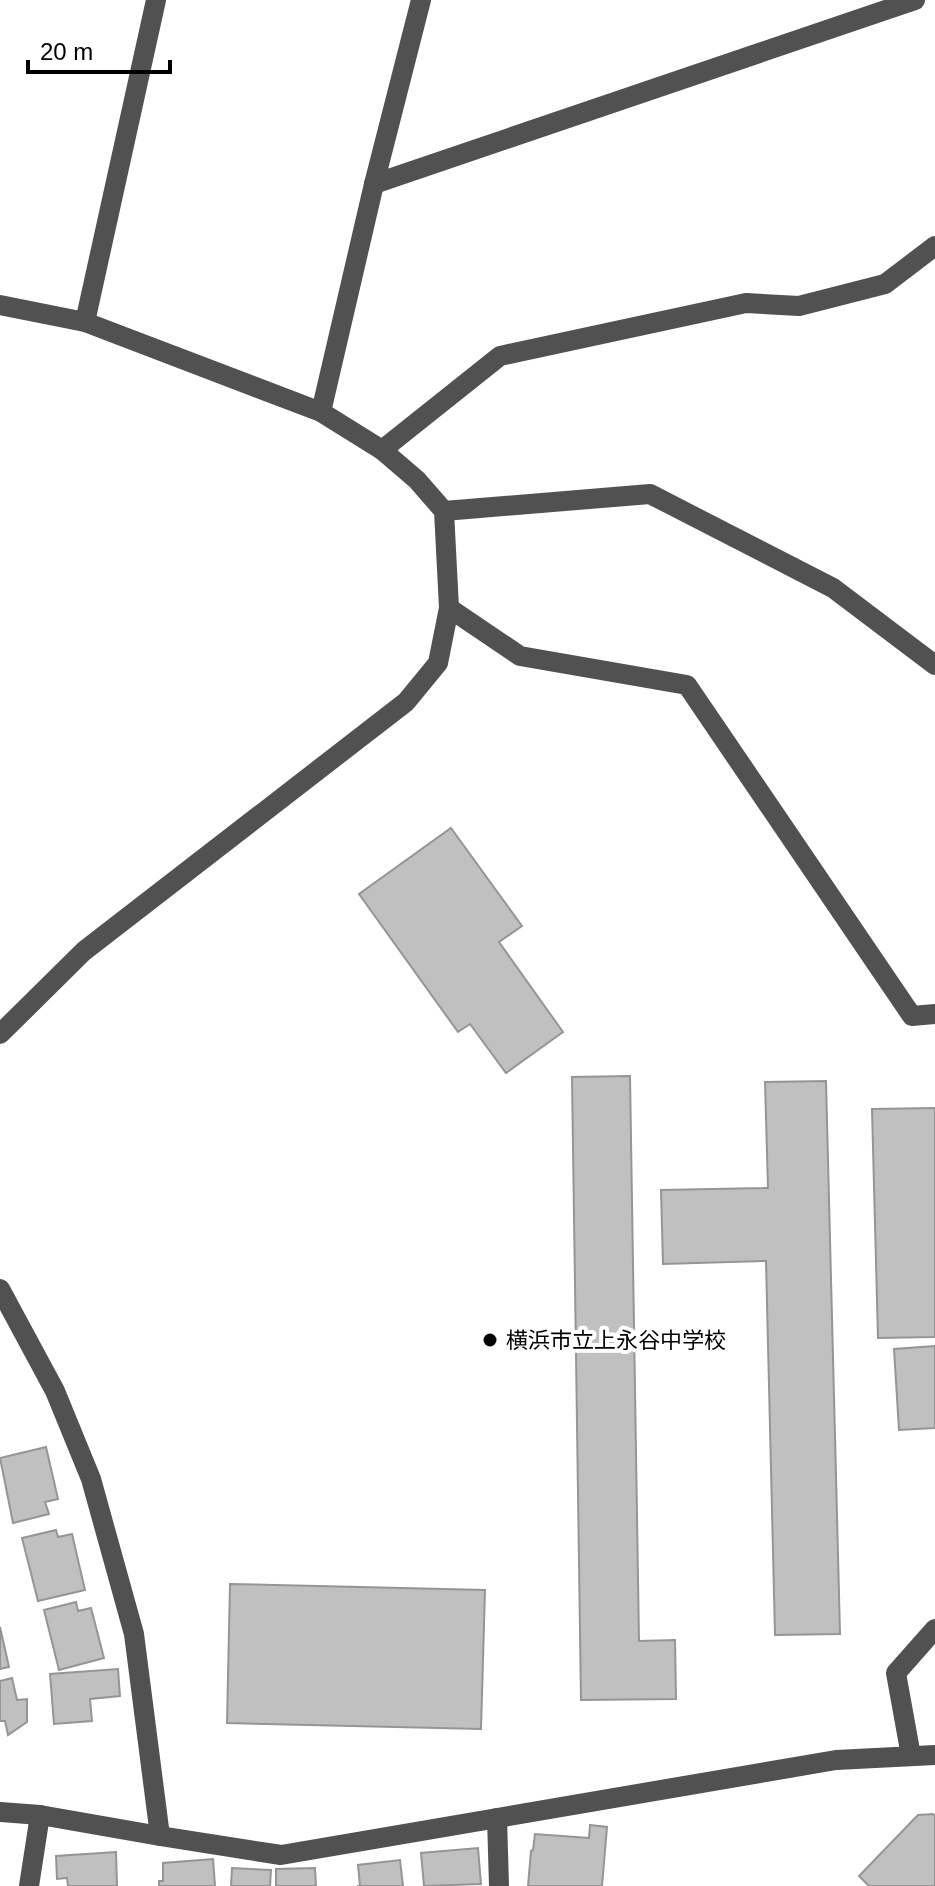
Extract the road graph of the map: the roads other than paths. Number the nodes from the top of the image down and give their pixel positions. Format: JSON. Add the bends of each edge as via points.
{"nodes":[{"id":1,"x":156,"y":0,"type":"edge"},
{"id":2,"x":421,"y":0,"type":"edge"},
{"id":3,"x":915,"y":0,"type":"edge"},
{"id":4,"x":374,"y":184,"type":"junction"},
{"id":5,"x":935,"y":246,"type":"edge"},
{"id":6,"x":0,"y":305,"type":"edge"},
{"id":7,"x":85,"y":322,"type":"junction"},
{"id":8,"x":321,"y":412,"type":"junction"},
{"id":9,"x":382,"y":450,"type":"junction"},
{"id":10,"x":444,"y":511,"type":"junction"},
{"id":11,"x":449,"y":608,"type":"junction"},
{"id":12,"x":935,"y":665,"type":"edge"},
{"id":13,"x":935,"y":1014,"type":"edge"},
{"id":14,"x":0,"y":1034,"type":"edge"},
{"id":15,"x":0,"y":1289,"type":"edge"},
{"id":16,"x":0,"y":1324,"type":"edge"},
{"id":17,"x":23,"y":1331,"type":"junction"},
{"id":18,"x":935,"y":1629,"type":"edge"},
{"id":19,"x":935,"y":1755,"type":"edge"},
{"id":20,"x":911,"y":1756,"type":"junction"},
{"id":21,"x":0,"y":1812,"type":"edge"},
{"id":22,"x":40,"y":1815,"type":"junction"},
{"id":23,"x":497,"y":1818,"type":"junction"},
{"id":24,"x":160,"y":1836,"type":"junction"},
{"id":25,"x":29,"y":1886,"type":"edge"},
{"id":26,"x":499,"y":1886,"type":"edge"}],
"edges":[{"from":1,"to":7,"type":"street"},
{"from":2,"to":4,"type":"street"},
{"from":3,"to":4,"type":"street"},
{"from":4,"to":8,"type":"street"},
{"from":5,"to":9,"type":"street","via":[[885,284],[799,306],[746,303],[500,356]]},
{"from":6,"to":7,"type":"street"},
{"from":7,"to":8,"type":"street"},
{"from":8,"to":9,"type":"street"},
{"from":9,"to":10,"type":"street"},
{"from":10,"to":11,"type":"street"},
{"from":10,"to":12,"type":"street","via":[[650,494],[833,588]]},
{"from":11,"to":13,"type":"street","via":[[520,656],[687,685],[912,1016]]},
{"from":11,"to":14,"type":"street","via":[[438,663],[406,702],[84,951]]},
{"from":15,"to":17,"type":"street"},
{"from":16,"to":17,"type":"street"},
{"from":17,"to":24,"type":"street","via":[[55,1391],[91,1479],[134,1634]]},
{"from":18,"to":20,"type":"street","via":[[896,1673]]},
{"from":19,"to":20,"type":"street"},
{"from":20,"to":23,"type":"street","via":[[836,1760]]},
{"from":21,"to":22,"type":"street"},
{"from":22,"to":24,"type":"street"},
{"from":22,"to":25,"type":"street"},
{"from":23,"to":24,"type":"street","via":[[281,1855]]},
{"from":23,"to":26,"type":"street"}]}
